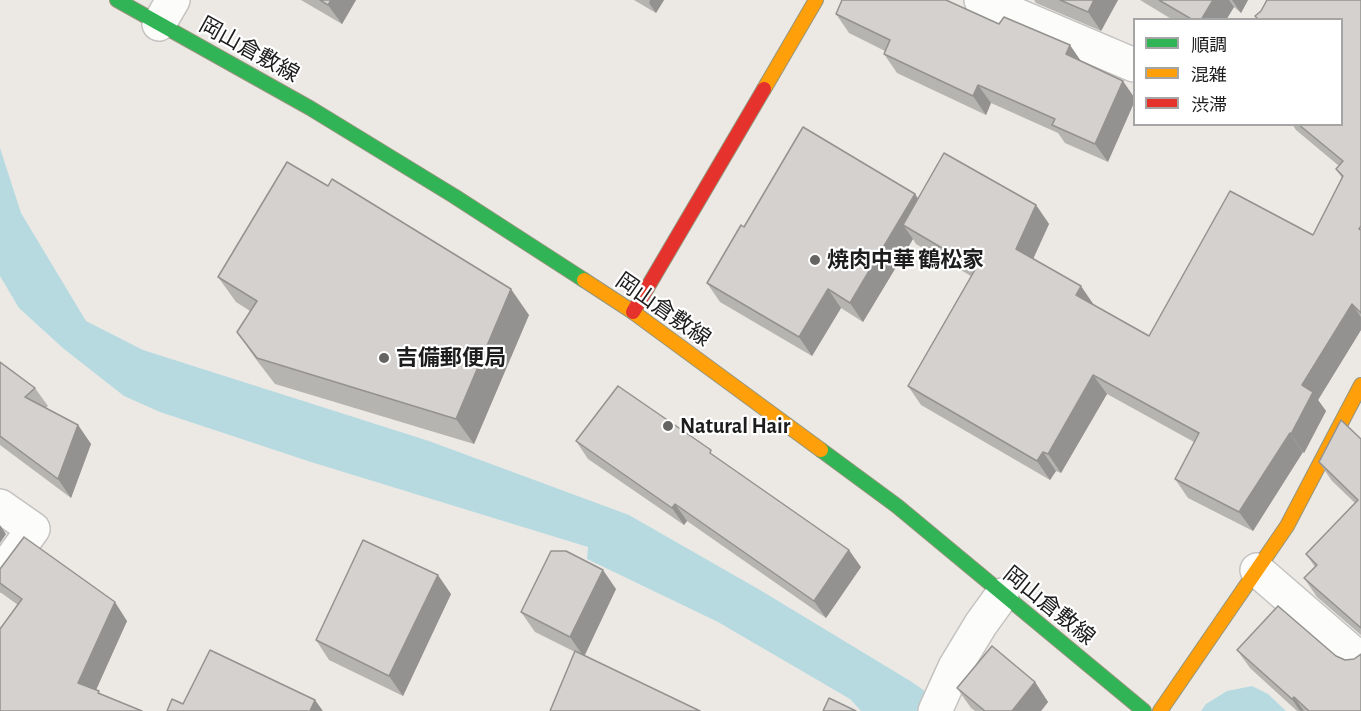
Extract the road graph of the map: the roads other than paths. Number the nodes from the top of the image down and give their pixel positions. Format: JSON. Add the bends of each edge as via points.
{"nodes":[{"id":1,"x":117,"y":0,"type":"edge"},
{"id":2,"x":816,"y":0,"type":"edge"},
{"id":3,"x":981,"y":0,"type":"edge"},
{"id":4,"x":166,"y":12,"type":"edge"},
{"id":5,"x":1133,"y":65,"type":"edge"},
{"id":6,"x":633,"y":312,"type":"junction"},
{"id":7,"x":1359,"y":393,"type":"edge"},
{"id":8,"x":0,"y":506,"type":"edge"},
{"id":9,"x":1257,"y":570,"type":"junction"},
{"id":10,"x":0,"y":575,"type":"edge"},
{"id":11,"x":1002,"y":595,"type":"junction"},
{"id":12,"x":1361,"y":660,"type":"edge"},
{"id":13,"x":936,"y":707,"type":"edge"},
{"id":14,"x":1144,"y":711,"type":"edge"},
{"id":15,"x":1160,"y":711,"type":"edge"}],
"edges":[{"from":1,"to":4,"type":"main road","name":"岡山倉敷線"},
{"from":2,"to":6,"type":"main road"},
{"from":3,"to":5,"type":"street"},
{"from":4,"to":6,"type":"main road","name":"岡山倉敷線"},
{"from":6,"to":11,"type":"main road","name":"岡山倉敷線","via":[[897,506]]},
{"from":7,"to":9,"type":"main road","via":[[1287,526]]},
{"from":8,"to":10,"type":"street","via":[[33,529]]},
{"from":9,"to":12,"type":"street"},
{"from":9,"to":15,"type":"main road"},
{"from":11,"to":13,"type":"street","via":[[955,667]]},
{"from":11,"to":14,"type":"main road","name":"岡山倉敷線"}]}
